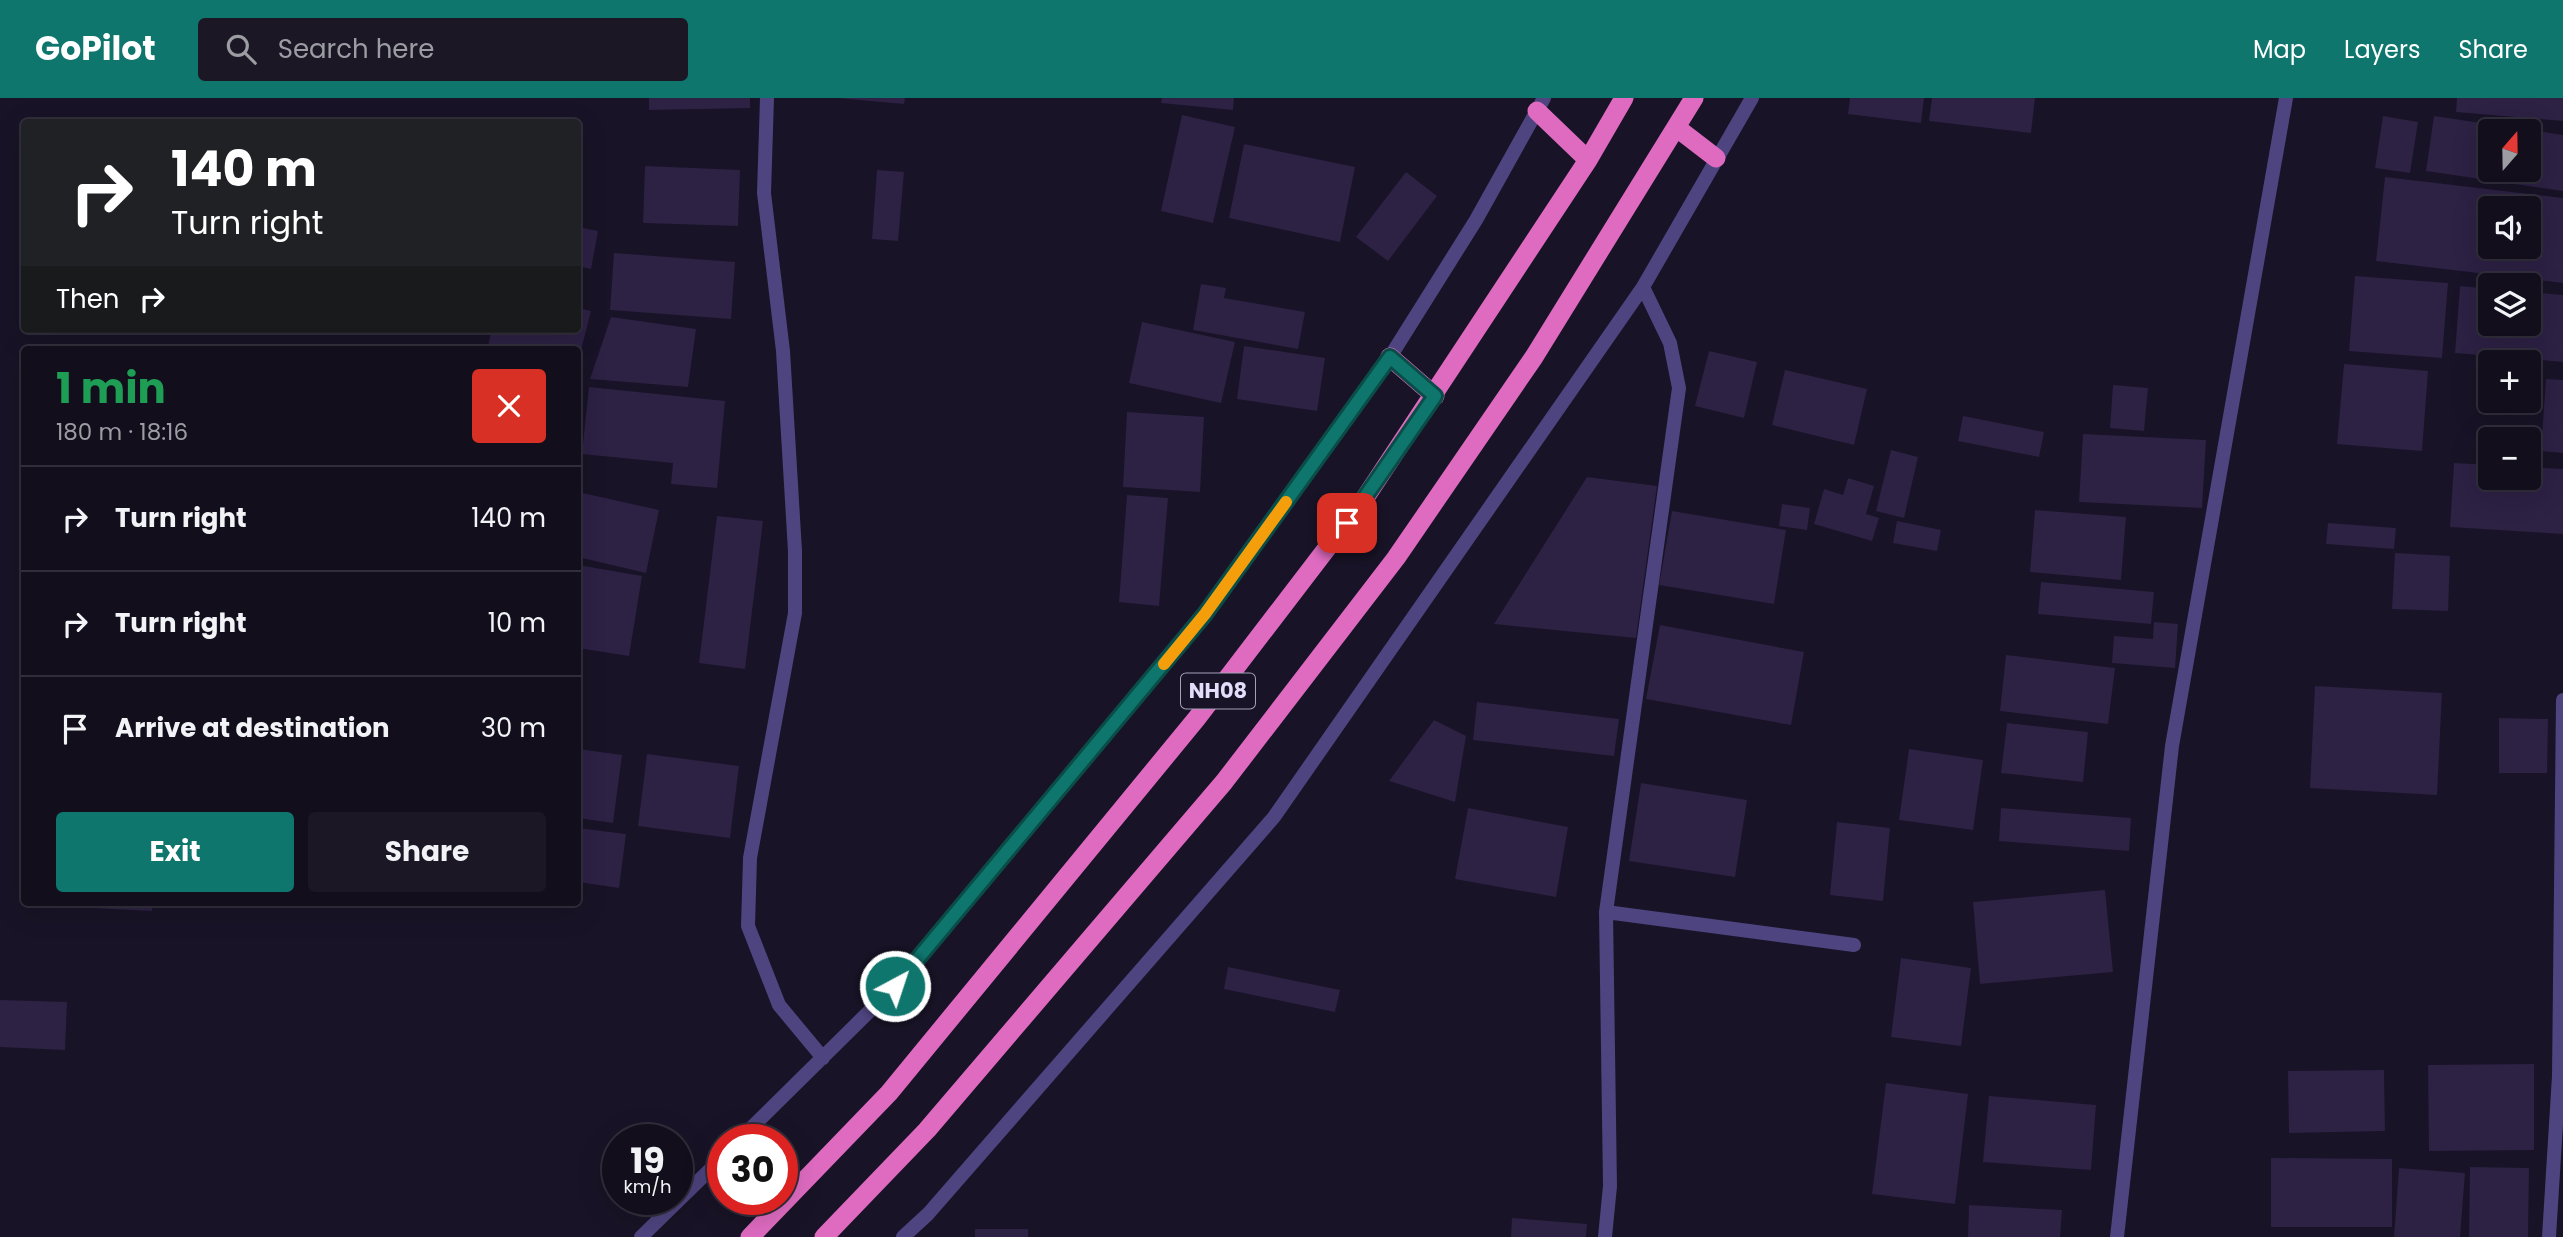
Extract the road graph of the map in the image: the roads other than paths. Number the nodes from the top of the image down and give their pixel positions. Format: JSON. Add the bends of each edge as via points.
{"nodes":[{"id":1,"x":767,"y":98,"type":"edge"},
{"id":2,"x":1624,"y":98,"type":"edge"},
{"id":3,"x":1694,"y":98,"type":"edge"},
{"id":4,"x":1752,"y":98,"type":"edge"},
{"id":5,"x":2286,"y":98,"type":"edge"},
{"id":6,"x":1540,"y":104,"type":"edge"},
{"id":7,"x":1677,"y":128,"type":"junction"},
{"id":8,"x":1716,"y":158,"type":"junction"},
{"id":9,"x":1588,"y":160,"type":"junction"},
{"id":10,"x":1643,"y":287,"type":"junction"},
{"id":11,"x":1390,"y":357,"type":"junction"},
{"id":12,"x":1435,"y":396,"type":"junction"},
{"id":13,"x":2563,"y":701,"type":"edge"},
{"id":14,"x":1606,"y":912,"type":"junction"},
{"id":15,"x":1854,"y":945,"type":"dead end"},
{"id":16,"x":823,"y":1058,"type":"junction"},
{"id":17,"x":2561,"y":1076,"type":"edge"},
{"id":18,"x":755,"y":1124,"type":"edge"},
{"id":19,"x":707,"y":1173,"type":"edge"},
{"id":20,"x":641,"y":1237,"type":"edge"},
{"id":21,"x":750,"y":1237,"type":"edge"},
{"id":22,"x":824,"y":1237,"type":"edge"},
{"id":23,"x":904,"y":1237,"type":"edge"},
{"id":24,"x":1605,"y":1237,"type":"edge"},
{"id":25,"x":2117,"y":1237,"type":"edge"},
{"id":26,"x":2549,"y":1237,"type":"edge"}],
"edges":[{"from":1,"to":16,"type":"street","via":[[764,193],[783,351],[795,613],[750,858],[748,926],[779,1005]]},
{"from":2,"to":9,"type":"highway","number":"NH08"},
{"from":3,"to":7,"type":"highway","number":"NH08"},
{"from":4,"to":8,"type":"street"},
{"from":5,"to":25,"type":"street","via":[[2172,746]]},
{"from":6,"to":9,"type":"highway"},
{"from":6,"to":11,"type":"street","via":[[1476,220]]},
{"from":7,"to":8,"type":"highway"},
{"from":7,"to":22,"type":"highway","number":"NH08","via":[[1534,357],[1396,558],[1224,782],[936,1120]]},
{"from":8,"to":10,"type":"street"},
{"from":9,"to":12,"type":"highway","number":"NH08"},
{"from":10,"to":14,"type":"street","via":[[1670,343],[1679,388]]},
{"from":10,"to":23,"type":"street","via":[[1274,817]]},
{"from":11,"to":12,"type":"highway"},
{"from":11,"to":16,"type":"street","via":[[1205,614],[895,986]]},
{"from":12,"to":21,"type":"highway","number":"NH08","via":[[1363,501],[1197,718],[889,1093]]},
{"from":13,"to":17,"type":"street"},
{"from":14,"to":15,"type":"street"},
{"from":14,"to":24,"type":"street","via":[[1610,1186]]},
{"from":16,"to":18,"type":"street"},
{"from":17,"to":26,"type":"street"},
{"from":19,"to":20,"type":"street"}]}
